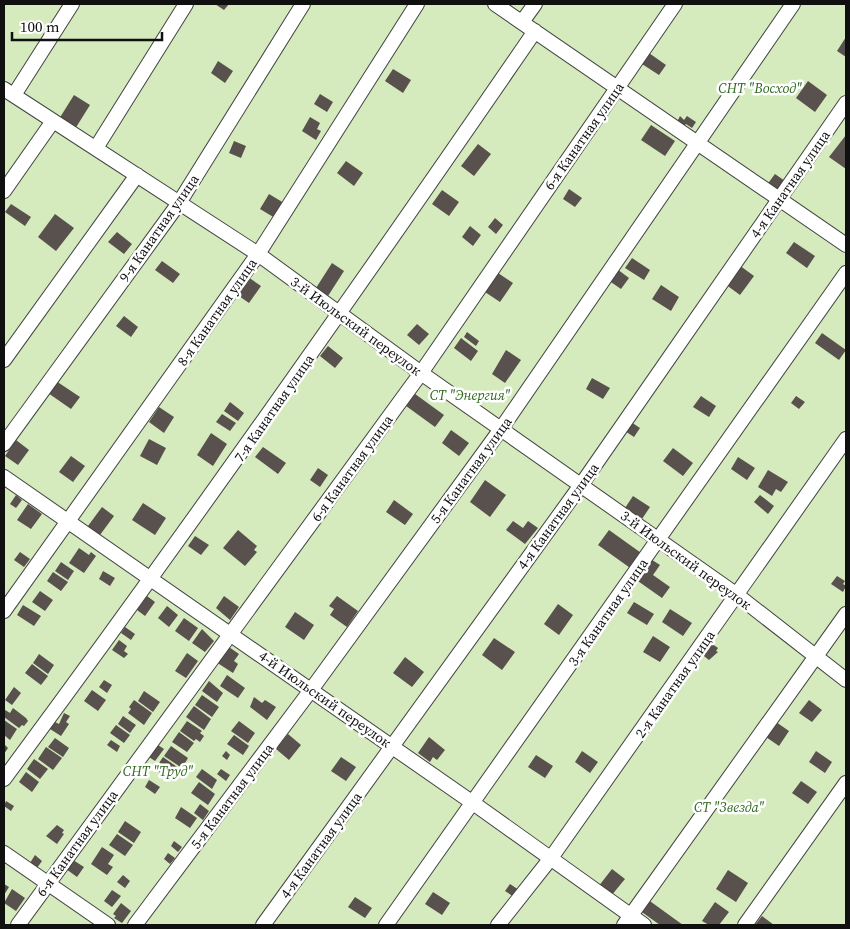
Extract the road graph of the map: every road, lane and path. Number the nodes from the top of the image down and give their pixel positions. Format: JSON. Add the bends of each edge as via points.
{"nodes":[{"id":1,"x":72,"y":4,"type":"edge"},
{"id":2,"x":186,"y":4,"type":"edge"},
{"id":3,"x":303,"y":4,"type":"edge"},
{"id":4,"x":417,"y":4,"type":"edge"},
{"id":5,"x":496,"y":4,"type":"edge"},
{"id":6,"x":535,"y":4,"type":"edge"},
{"id":7,"x":675,"y":4,"type":"edge"},
{"id":8,"x":793,"y":4,"type":"edge"},
{"id":9,"x":522,"y":22,"type":"junction"},
{"id":10,"x":535,"y":31,"type":"junction"},
{"id":11,"x":618,"y":88,"type":"junction"},
{"id":12,"x":9,"y":92,"type":"edge"},
{"id":13,"x":846,"y":103,"type":"edge"},
{"id":14,"x":53,"y":120,"type":"junction"},
{"id":15,"x":698,"y":143,"type":"junction"},
{"id":16,"x":96,"y":148,"type":"junction"},
{"id":17,"x":137,"y":175,"type":"junction"},
{"id":18,"x":4,"y":192,"type":"edge"},
{"id":19,"x":780,"y":199,"type":"junction"},
{"id":20,"x":179,"y":203,"type":"junction"},
{"id":21,"x":846,"y":245,"type":"edge"},
{"id":22,"x":258,"y":254,"type":"junction"},
{"id":23,"x":846,"y":273,"type":"edge"},
{"id":24,"x":340,"y":314,"type":"junction"},
{"id":25,"x":4,"y":360,"type":"edge"},
{"id":26,"x":421,"y":373,"type":"junction"},
{"id":27,"x":501,"y":429,"type":"junction"},
{"id":28,"x":846,"y":438,"type":"edge"},
{"id":29,"x":4,"y":444,"type":"edge"},
{"id":30,"x":4,"y":476,"type":"edge"},
{"id":31,"x":581,"y":485,"type":"junction"},
{"id":32,"x":68,"y":522,"type":"junction"},
{"id":33,"x":659,"y":540,"type":"junction"},
{"id":34,"x":152,"y":579,"type":"junction"},
{"id":35,"x":738,"y":595,"type":"junction"},
{"id":36,"x":4,"y":611,"type":"edge"},
{"id":37,"x":846,"y":614,"type":"edge"},
{"id":38,"x":231,"y":634,"type":"junction"},
{"id":39,"x":816,"y":659,"type":"junction"},
{"id":40,"x":846,"y":680,"type":"edge"},
{"id":41,"x":312,"y":690,"type":"junction"},
{"id":42,"x":392,"y":746,"type":"junction"},
{"id":43,"x":4,"y":779,"type":"edge"},
{"id":44,"x":846,"y":783,"type":"edge"},
{"id":45,"x":473,"y":802,"type":"junction"},
{"id":46,"x":4,"y":853,"type":"edge"},
{"id":47,"x":551,"y":858,"type":"junction"},
{"id":48,"x":48,"y":883,"type":"junction"},
{"id":49,"x":628,"y":921,"type":"edge"},
{"id":50,"x":18,"y":925,"type":"edge"},
{"id":51,"x":108,"y":925,"type":"edge"},
{"id":52,"x":135,"y":925,"type":"edge"},
{"id":53,"x":263,"y":925,"type":"edge"},
{"id":54,"x":386,"y":925,"type":"edge"},
{"id":55,"x":498,"y":925,"type":"edge"},
{"id":56,"x":644,"y":925,"type":"edge"},
{"id":57,"x":745,"y":925,"type":"edge"}],
"edges":[{"from":1,"to":12,"type":"street"},
{"from":2,"to":16,"type":"street"},
{"from":3,"to":20,"type":"street","name":"9-я Канатная улица"},
{"from":4,"to":22,"type":"street","name":"8-я Канатная улица"},
{"from":5,"to":9,"type":"street"},
{"from":6,"to":9,"type":"street"},
{"from":7,"to":11,"type":"street","name":"6-я Канатная улица"},
{"from":8,"to":15,"type":"street","name":"5-я Канатная улица"},
{"from":9,"to":10,"type":"street"},
{"from":10,"to":11,"type":"street"},
{"from":10,"to":24,"type":"street","name":"7-я Канатная улица"},
{"from":11,"to":15,"type":"street"},
{"from":11,"to":26,"type":"street","name":"6-я Канатная улица"},
{"from":12,"to":14,"type":"street","name":"3-й Июльский переулок"},
{"from":13,"to":19,"type":"street","name":"4-я Канатная улица"},
{"from":14,"to":16,"type":"street","name":"3-й Июльский переулок"},
{"from":14,"to":18,"type":"street"},
{"from":15,"to":19,"type":"street"},
{"from":15,"to":27,"type":"street","name":"5-я Канатная улица"},
{"from":16,"to":17,"type":"street","name":"3-й Июльский переулок"},
{"from":17,"to":20,"type":"street","name":"3-й Июльский переулок"},
{"from":17,"to":25,"type":"street"},
{"from":19,"to":21,"type":"street"},
{"from":19,"to":31,"type":"street","name":"4-я Канатная улица"},
{"from":20,"to":22,"type":"street","name":"3-й Июльский переулок"},
{"from":20,"to":29,"type":"street","name":"9-я Канатная улица"},
{"from":22,"to":24,"type":"street","name":"3-й Июльский переулок"},
{"from":22,"to":32,"type":"street","name":"8-я Канатная улица"},
{"from":23,"to":33,"type":"street","name":"3-я Канатная улица"},
{"from":24,"to":26,"type":"street","name":"3-й Июльский переулок"},
{"from":24,"to":34,"type":"street","name":"7-я Канатная улица"},
{"from":26,"to":27,"type":"street","name":"3-й Июльский переулок"},
{"from":26,"to":38,"type":"street","name":"6-я Канатная улица"},
{"from":27,"to":31,"type":"street","name":"3-й Июльский переулок"},
{"from":27,"to":41,"type":"street","name":"5-я Канатная улица"},
{"from":28,"to":35,"type":"street","name":"2-я Канатная улица"},
{"from":30,"to":32,"type":"street","name":"4-й Июльский переулок"},
{"from":31,"to":33,"type":"street","name":"3-й Июльский переулок"},
{"from":31,"to":42,"type":"street","name":"4-я Канатная улица"},
{"from":32,"to":34,"type":"street","name":"4-й Июльский переулок"},
{"from":32,"to":36,"type":"street","name":"8-я Канатная улица"},
{"from":33,"to":35,"type":"street","name":"3-й Июльский переулок"},
{"from":33,"to":45,"type":"street","name":"3-я Канатная улица"},
{"from":34,"to":38,"type":"street","name":"4-й Июльский переулок"},
{"from":34,"to":43,"type":"street","name":"7-я Канатная улица"},
{"from":35,"to":39,"type":"street","name":"3-й Июльский переулок"},
{"from":35,"to":47,"type":"street","name":"2-я Канатная улица"},
{"from":37,"to":39,"type":"street"},
{"from":38,"to":41,"type":"street","name":"4-й Июльский переулок"},
{"from":38,"to":48,"type":"street","name":"6-я Канатная улица"},
{"from":39,"to":40,"type":"street","name":"3-й Июльский переулок"},
{"from":39,"to":49,"type":"street"},
{"from":41,"to":42,"type":"street","name":"4-й Июльский переулок"},
{"from":41,"to":52,"type":"street","name":"5-я Канатная улица"},
{"from":42,"to":45,"type":"street","name":"4-й Июльский переулок"},
{"from":42,"to":53,"type":"street","name":"4-я Канатная улица"},
{"from":44,"to":57,"type":"street"},
{"from":45,"to":47,"type":"street","name":"4-й Июльский переулок"},
{"from":45,"to":54,"type":"street","name":"3-я Канатная улица"},
{"from":46,"to":48,"type":"street"},
{"from":47,"to":49,"type":"street","name":"4-й Июльский переулок"},
{"from":47,"to":55,"type":"street","name":"2-я Канатная улица"},
{"from":48,"to":50,"type":"street","name":"6-я Канатная улица"},
{"from":48,"to":51,"type":"street"},
{"from":49,"to":56,"type":"street","name":"4-й Июльский переулок"}]}
